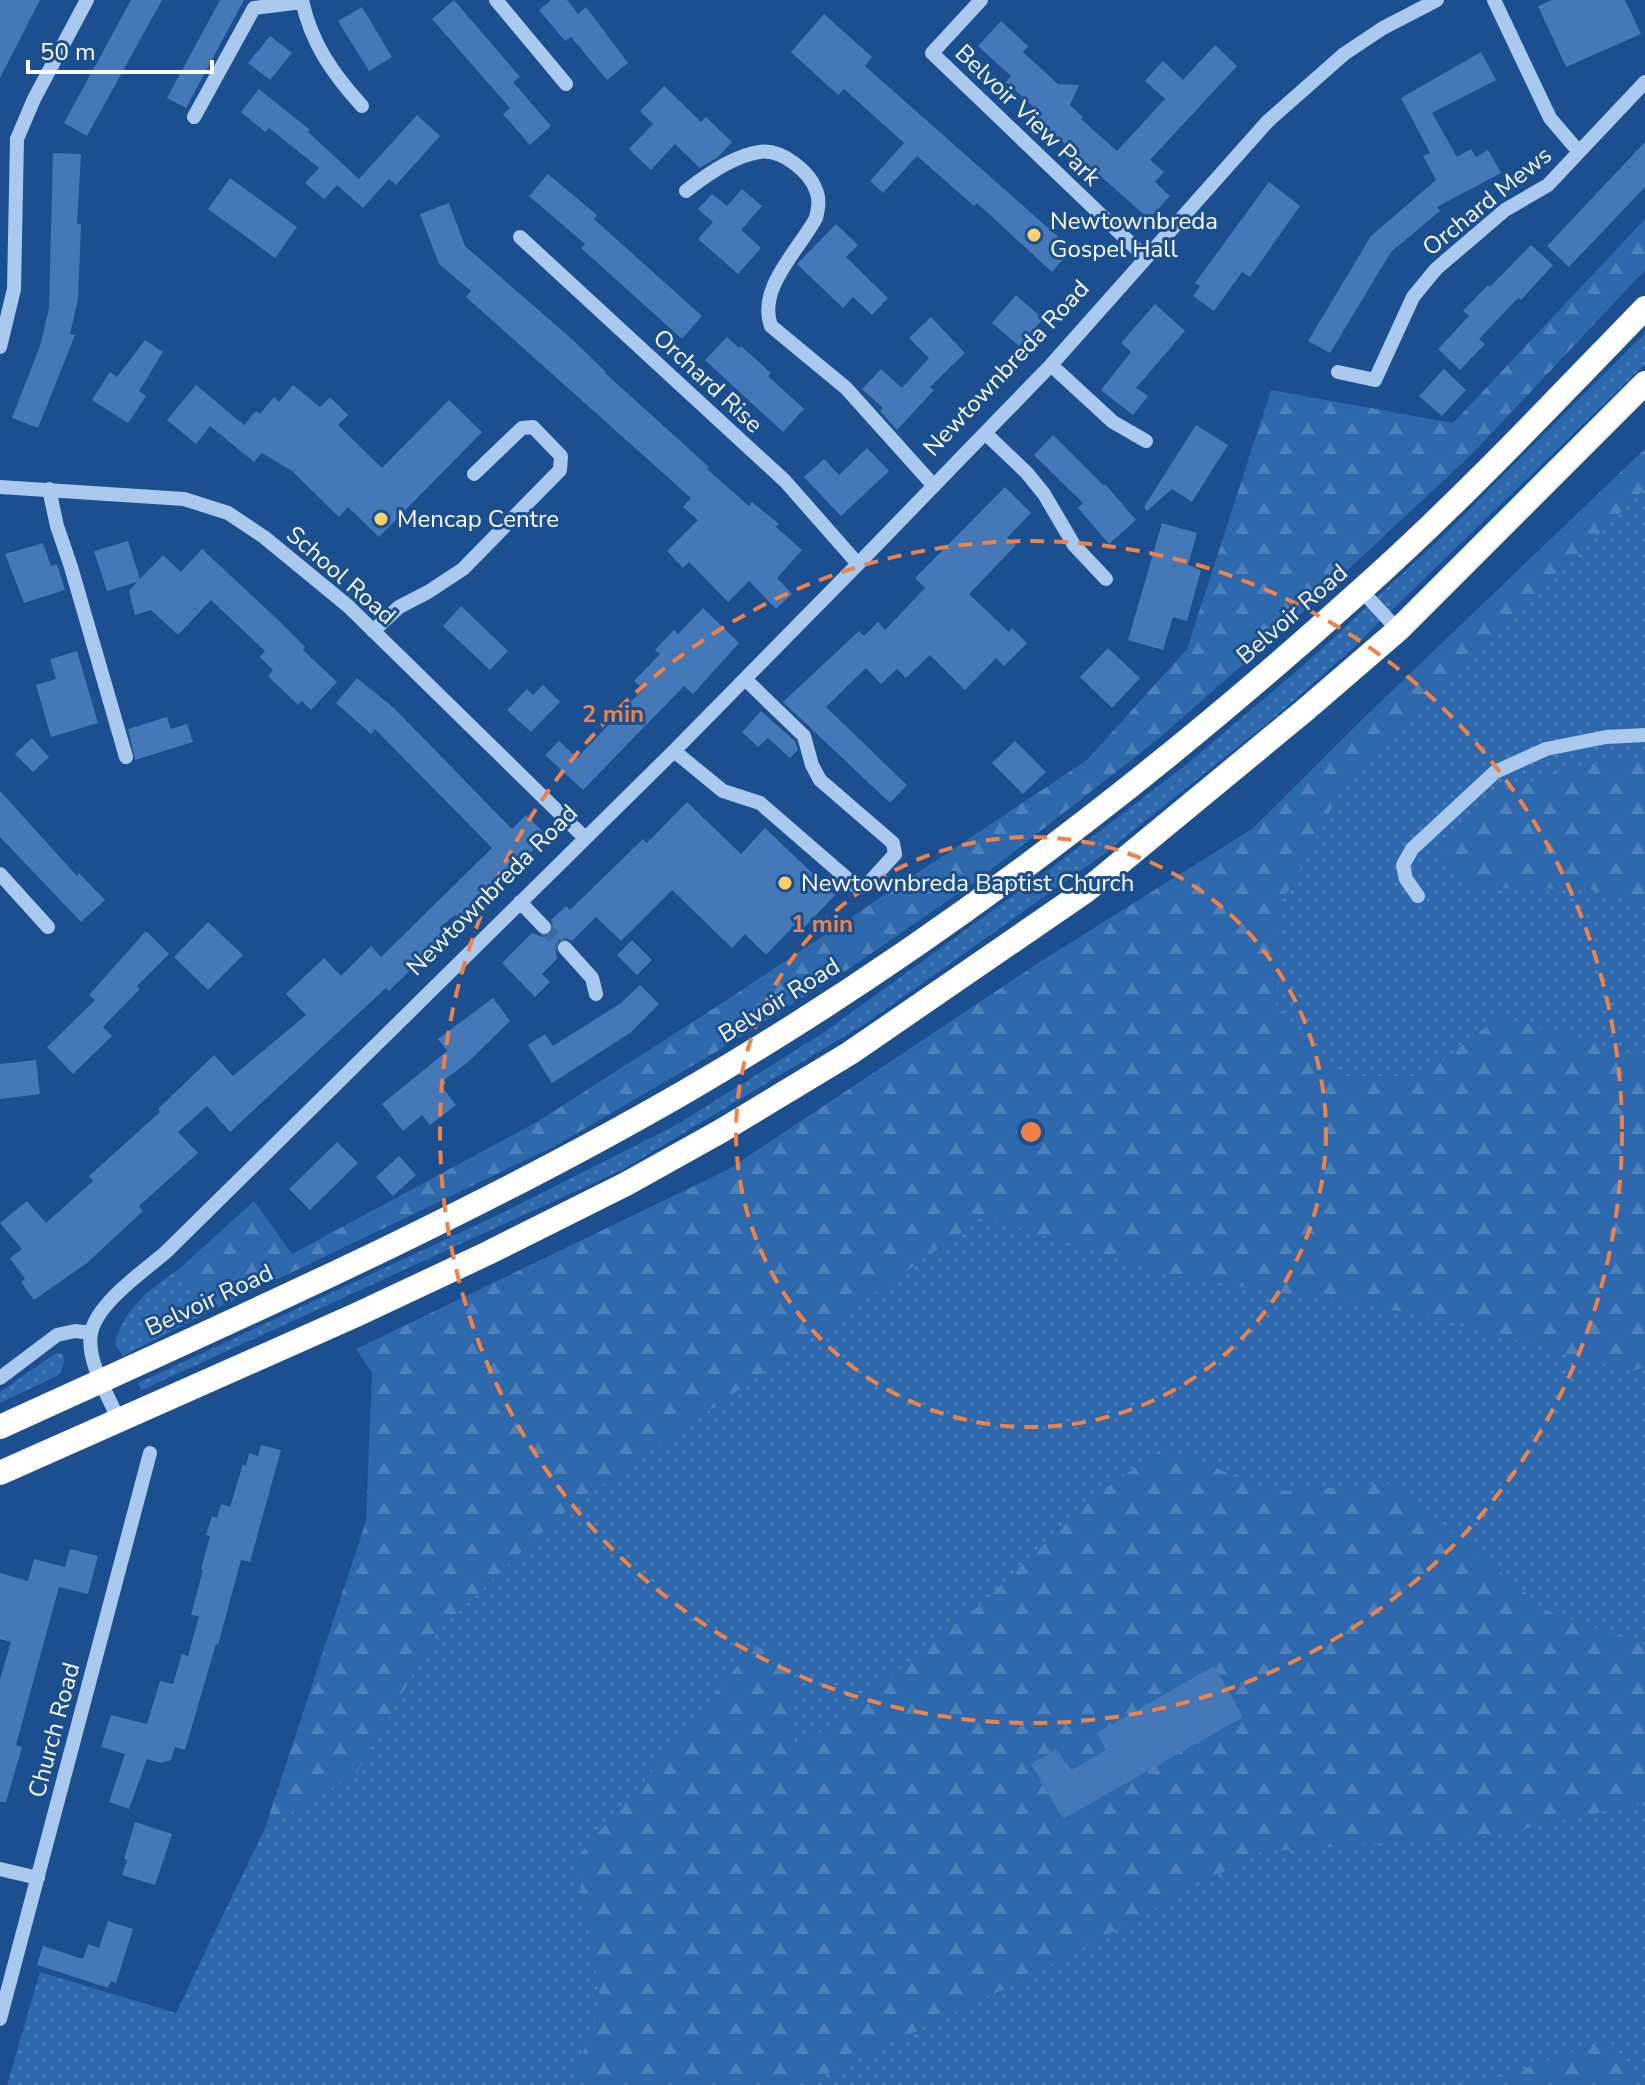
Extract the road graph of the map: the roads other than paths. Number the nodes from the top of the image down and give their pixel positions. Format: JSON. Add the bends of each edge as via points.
{"nodes":[{"id":1,"x":87,"y":0,"type":"edge"},
{"id":2,"x":496,"y":0,"type":"edge"},
{"id":3,"x":981,"y":0,"type":"edge"},
{"id":4,"x":1437,"y":0,"type":"edge"},
{"id":5,"x":1494,"y":0,"type":"edge"},
{"id":6,"x":302,"y":1,"type":"edge"},
{"id":7,"x":1645,"y":82,"type":"edge"},
{"id":8,"x":566,"y":84,"type":"dead end"},
{"id":9,"x":362,"y":106,"type":"dead end"},
{"id":10,"x":194,"y":117,"type":"dead end"},
{"id":11,"x":1579,"y":152,"type":"junction"},
{"id":12,"x":686,"y":191,"type":"dead end"},
{"id":13,"x":520,"y":237,"type":"dead end"},
{"id":14,"x":1146,"y":258,"type":"junction"},
{"id":15,"x":1645,"y":308,"type":"edge"},
{"id":16,"x":0,"y":347,"type":"edge"},
{"id":17,"x":1051,"y":365,"type":"junction"},
{"id":18,"x":1338,"y":372,"type":"dead end"},
{"id":19,"x":1645,"y":383,"type":"edge"},
{"id":20,"x":985,"y":433,"type":"junction"},
{"id":21,"x":1146,"y":441,"type":"dead end"},
{"id":22,"x":474,"y":474,"type":"dead end"},
{"id":23,"x":934,"y":486,"type":"junction"},
{"id":24,"x":0,"y":487,"type":"edge"},
{"id":25,"x":49,"y":489,"type":"junction"},
{"id":26,"x":858,"y":564,"type":"junction"},
{"id":27,"x":1106,"y":579,"type":"dead end"},
{"id":28,"x":1361,"y":590,"type":"junction"},
{"id":29,"x":1398,"y":630,"type":"junction"},
{"id":30,"x":373,"y":631,"type":"junction"},
{"id":31,"x":745,"y":679,"type":"junction"},
{"id":32,"x":1645,"y":735,"type":"edge"},
{"id":33,"x":674,"y":751,"type":"junction"},
{"id":34,"x":126,"y":757,"type":"dead end"},
{"id":35,"x":585,"y":838,"type":"junction"},
{"id":36,"x":0,"y":874,"type":"edge"},
{"id":37,"x":1418,"y":896,"type":"dead end"},
{"id":38,"x":520,"y":902,"type":"junction"},
{"id":39,"x":48,"y":927,"type":"dead end"},
{"id":40,"x":544,"y":927,"type":"tunnel mouth"},
{"id":41,"x":565,"y":948,"type":"tunnel mouth"},
{"id":42,"x":596,"y":994,"type":"dead end"},
{"id":43,"x":91,"y":1333,"type":"junction"},
{"id":44,"x":0,"y":1378,"type":"edge"},
{"id":45,"x":102,"y":1380,"type":"junction"},
{"id":46,"x":119,"y":1420,"type":"junction"},
{"id":47,"x":0,"y":1427,"type":"edge"},
{"id":48,"x":150,"y":1453,"type":"dead end"},
{"id":49,"x":0,"y":1473,"type":"edge"},
{"id":50,"x":0,"y":1869,"type":"edge"},
{"id":51,"x":38,"y":1878,"type":"junction"},
{"id":52,"x":0,"y":2019,"type":"edge"}],
"edges":[{"from":1,"to":16,"type":"street","via":[[17,139],[14,289]]},
{"from":2,"to":8,"type":"street"},
{"from":3,"to":14,"type":"street","name":"Belvoir View Park","via":[[932,53]]},
{"from":4,"to":14,"type":"street","name":"Newtownbreda Road","via":[[1370,36],[1294,97]]},
{"from":5,"to":11,"type":"street","name":"Orchard Mews","via":[[1550,118]]},
{"from":6,"to":9,"type":"street","via":[[320,51]]},
{"from":6,"to":10,"type":"street","via":[[254,8]]},
{"from":7,"to":11,"type":"street","name":"Orchard Mews"},
{"from":11,"to":18,"type":"street","name":"Orchard Mews","via":[[1548,185],[1505,210],[1436,269],[1413,297],[1375,380]]},
{"from":12,"to":23,"type":"street","name":"Newtownbreda Road","via":[[721,168],[760,152],[802,169],[819,207],[768,299],[771,326],[846,388]]},
{"from":13,"to":26,"type":"street","name":"Orchard Rise","via":[[785,481]]},
{"from":14,"to":17,"type":"street","name":"Newtownbreda Road"},
{"from":15,"to":28,"type":"highway","name":"Belvoir Road"},
{"from":17,"to":20,"type":"street","name":"Newtownbreda Road"},
{"from":17,"to":21,"type":"street","via":[[1113,422]]},
{"from":19,"to":29,"type":"highway"},
{"from":20,"to":23,"type":"street","name":"Newtownbreda Road"},
{"from":20,"to":27,"type":"street","via":[[1027,473],[1074,545]]},
{"from":22,"to":30,"type":"street","via":[[522,428],[533,427],[561,456],[560,470],[463,569],[399,607]]},
{"from":23,"to":26,"type":"street","name":"Newtownbreda Road"},
{"from":24,"to":25,"type":"street","name":"School Road"},
{"from":25,"to":30,"type":"street","name":"School Road","via":[[184,499],[228,513],[264,537]]},
{"from":25,"to":34,"type":"street"},
{"from":26,"to":31,"type":"street","name":"Newtownbreda Road"},
{"from":28,"to":29,"type":"street"},
{"from":28,"to":45,"type":"highway","name":"Belvoir Road","via":[[1106,806],[838,997],[691,1088],[448,1220]]},
{"from":29,"to":46,"type":"highway","via":[[1087,890],[850,1053],[612,1191],[356,1315]]},
{"from":30,"to":35,"type":"street","name":"School Road"},
{"from":31,"to":33,"type":"street","name":"Newtownbreda Road"},
{"from":31,"to":33,"type":"street","via":[[804,736],[820,780],[893,843],[895,854],[867,885],[857,887],[760,803],[723,791]]},
{"from":32,"to":37,"type":"street","via":[[1546,749],[1495,772],[1412,849],[1403,865]]},
{"from":33,"to":35,"type":"street","name":"Newtownbreda Road"},
{"from":35,"to":38,"type":"street","name":"Newtownbreda Road"},
{"from":36,"to":39,"type":"street"},
{"from":38,"to":40,"type":"street"},
{"from":38,"to":43,"type":"street","name":"Newtownbreda Road","via":[[104,1308]]},
{"from":41,"to":42,"type":"street","via":[[592,978]]},
{"from":43,"to":44,"type":"street","via":[[57,1335]]},
{"from":43,"to":45,"type":"street"},
{"from":45,"to":46,"type":"street"},
{"from":45,"to":47,"type":"highway"},
{"from":46,"to":49,"type":"highway"},
{"from":48,"to":51,"type":"street","name":"Church Road"},
{"from":50,"to":51,"type":"street"},
{"from":51,"to":52,"type":"street","name":"Church Road"}]}
